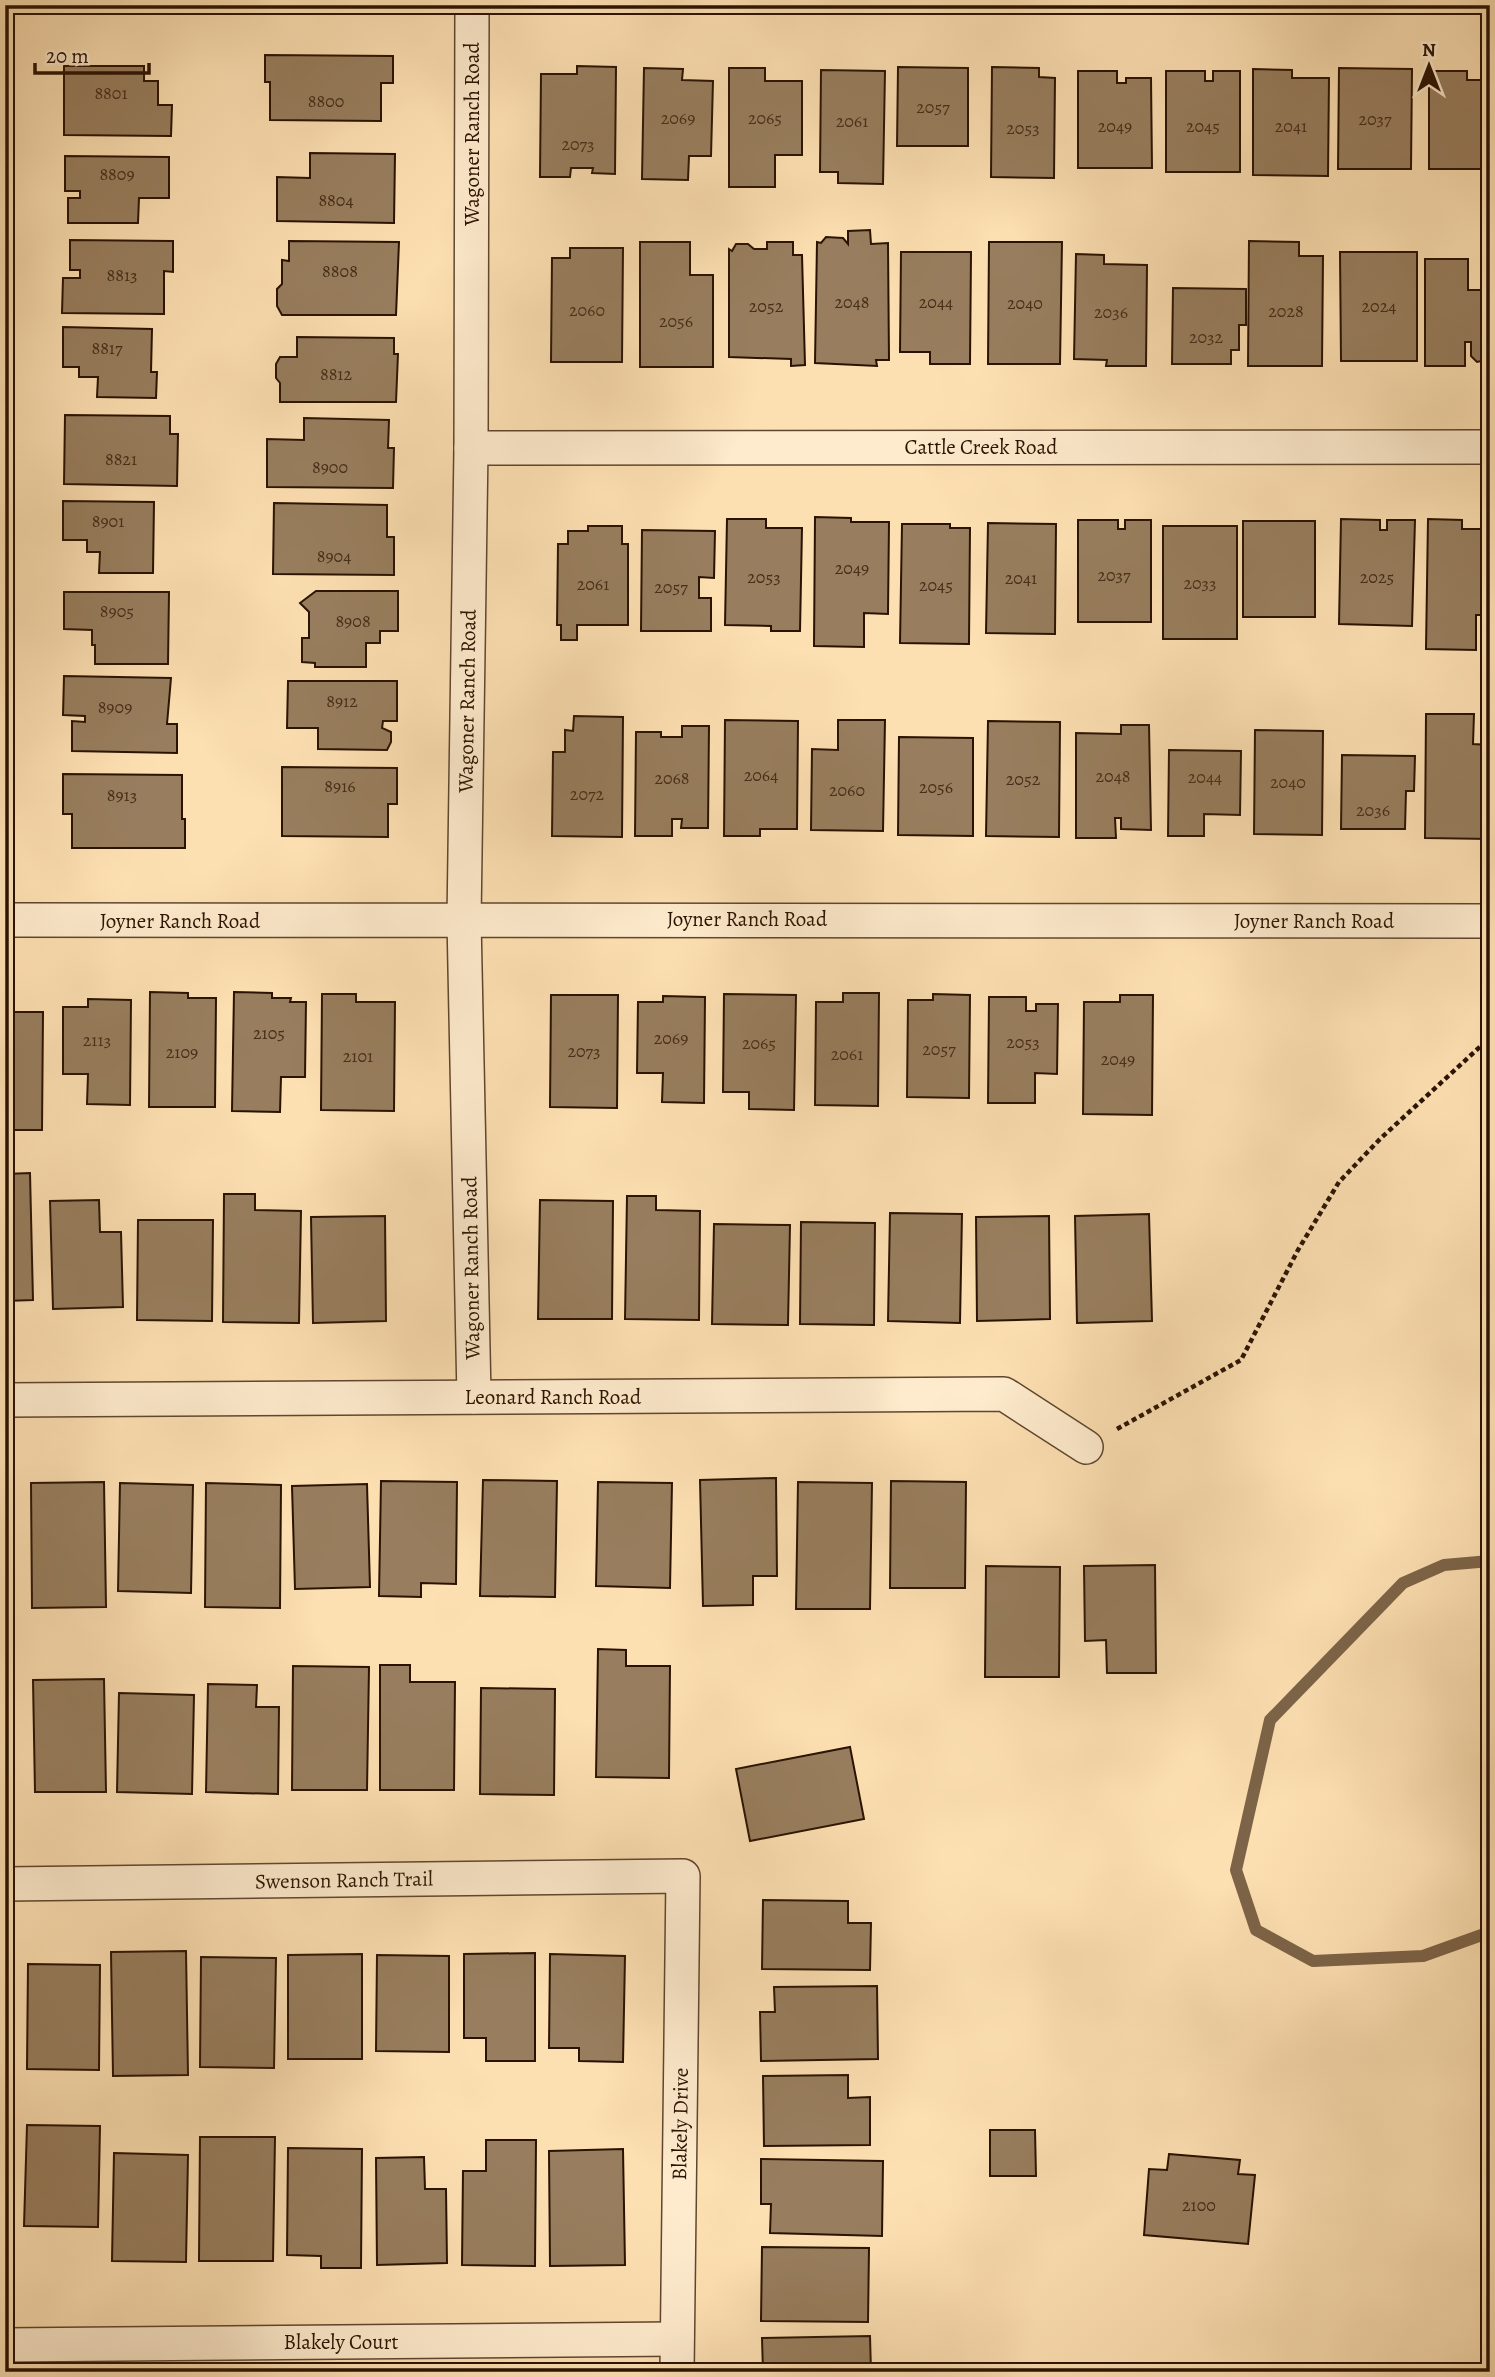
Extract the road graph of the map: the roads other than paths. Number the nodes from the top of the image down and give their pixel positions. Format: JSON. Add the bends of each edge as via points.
{"nodes":[{"id":1,"x":472,"y":5,"type":"edge"},
{"id":2,"x":1490,"y":447,"type":"edge"},
{"id":3,"x":471,"y":448,"type":"junction"},
{"id":4,"x":5,"y":920,"type":"edge"},
{"id":5,"x":464,"y":920,"type":"junction"},
{"id":6,"x":1490,"y":921,"type":"edge"},
{"id":7,"x":474,"y":1397,"type":"junction"},
{"id":8,"x":5,"y":1400,"type":"edge"},
{"id":9,"x":1086,"y":1447,"type":"road end"},
{"id":10,"x":683,"y":1876,"type":"joint"},
{"id":11,"x":5,"y":1884,"type":"edge"},
{"id":12,"x":677,"y":2339,"type":"junction"},
{"id":13,"x":5,"y":2344,"type":"edge"},
{"id":14,"x":677,"y":2372,"type":"edge"}],
"edges":[{"from":1,"to":3,"type":"street","name":"Wagoner Ranch Road"},
{"from":2,"to":3,"type":"street","name":"Cattle Creek Road"},
{"from":3,"to":5,"type":"street","name":"Wagoner Ranch Road"},
{"from":4,"to":5,"type":"street","name":"Joyner Ranch Road"},
{"from":5,"to":6,"type":"street","name":"Joyner Ranch Road"},
{"from":5,"to":7,"type":"street","name":"Wagoner Ranch Road"},
{"from":7,"to":8,"type":"street","name":"Leonard Ranch Road"},
{"from":7,"to":9,"type":"street","name":"Leonard Ranch Road","via":[[1004,1394]]},
{"from":10,"to":11,"type":"street","name":"Swenson Ranch Trail"},
{"from":10,"to":12,"type":"street","name":"Blakely Drive"},
{"from":12,"to":13,"type":"street","name":"Blakely Court"},
{"from":12,"to":14,"type":"street","name":"Blakely Drive"}]}
